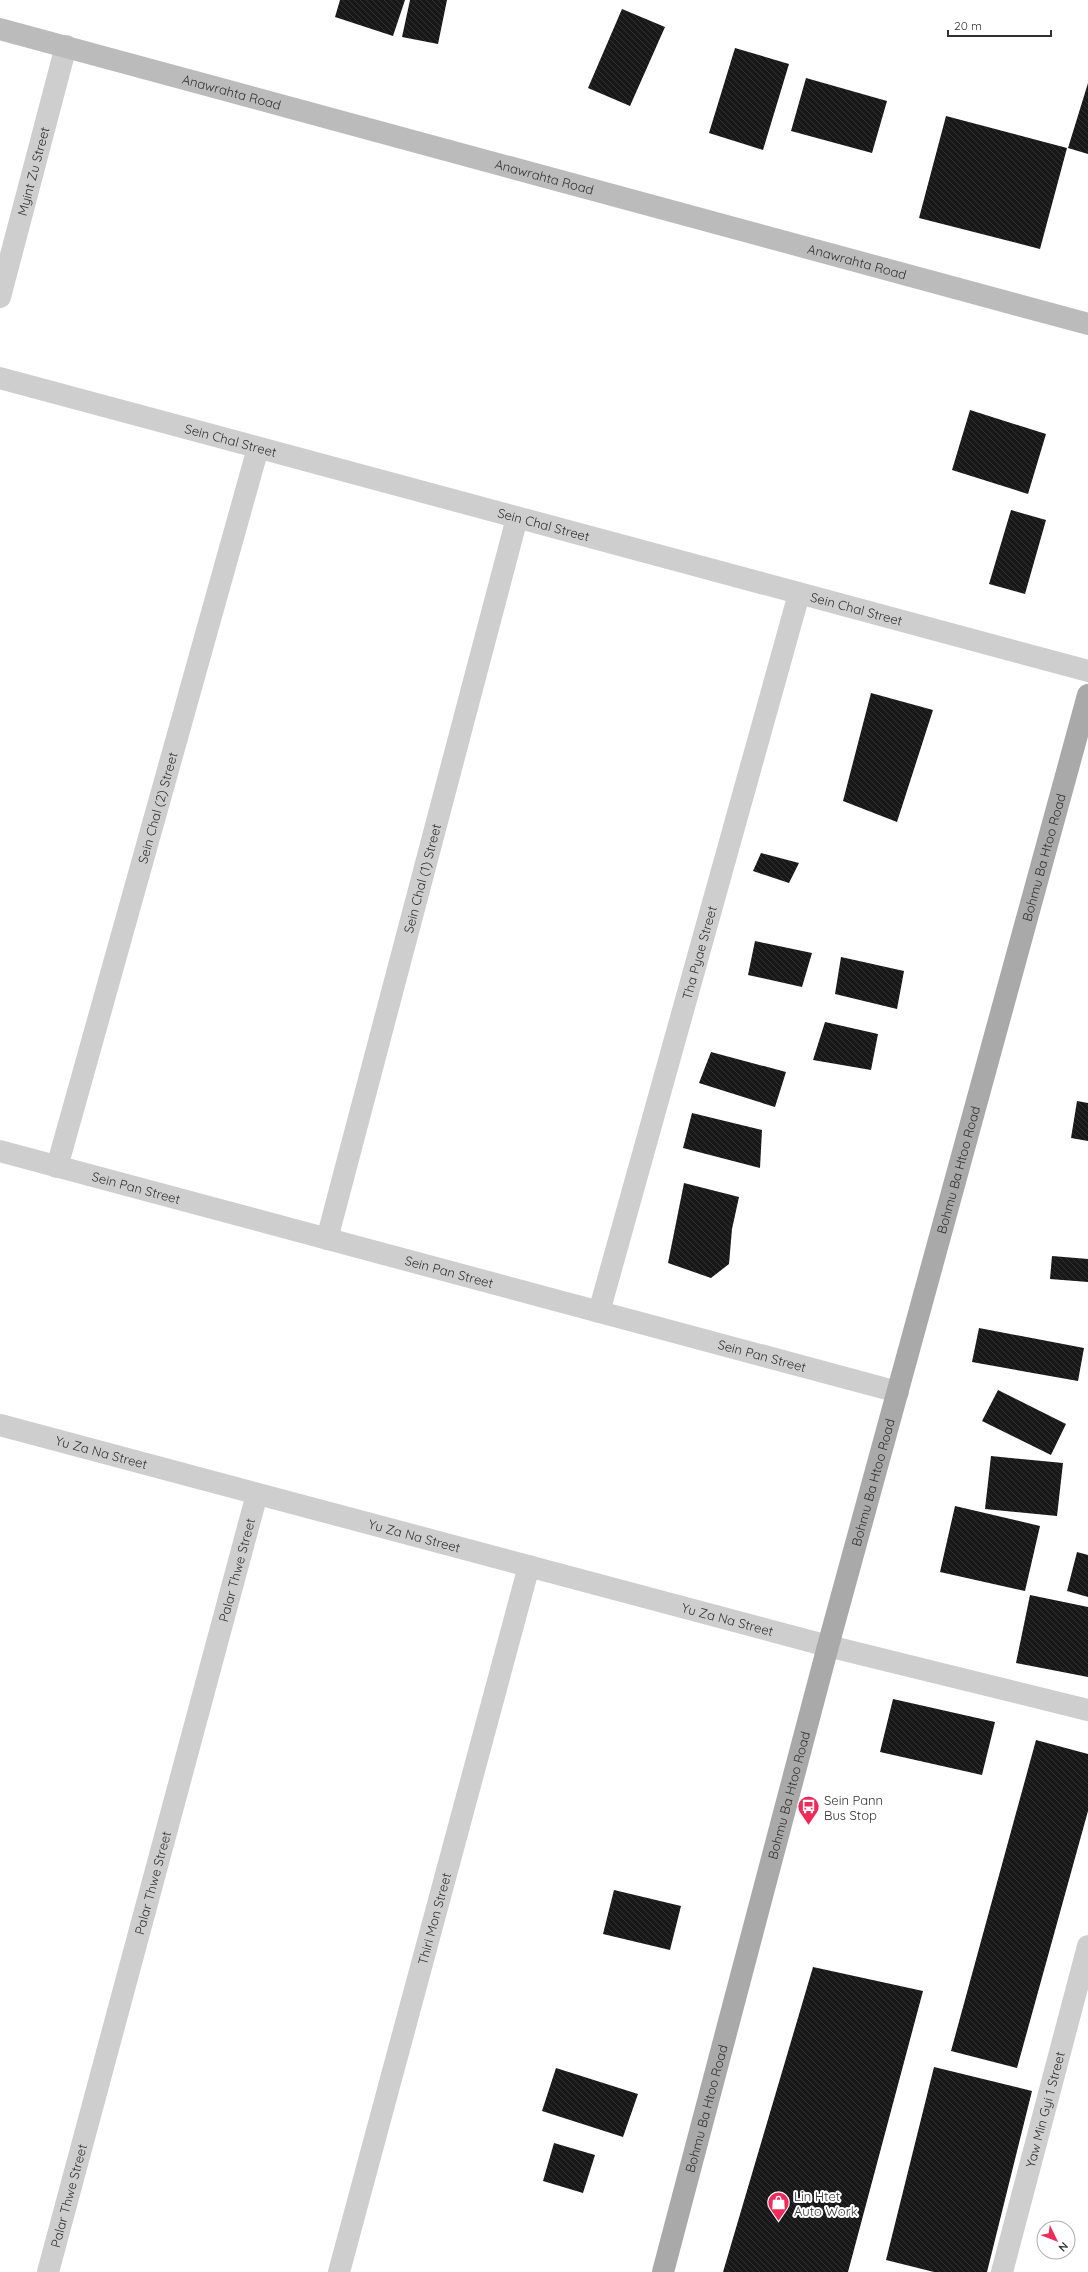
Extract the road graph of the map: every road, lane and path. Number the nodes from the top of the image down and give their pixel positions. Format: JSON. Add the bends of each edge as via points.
{"nodes":[{"id":1,"x":0,"y":29,"type":"edge"},
{"id":2,"x":66,"y":46,"type":"junction"},
{"id":3,"x":0,"y":297,"type":"edge"},
{"id":4,"x":1088,"y":324,"type":"edge"},
{"id":5,"x":0,"y":378,"type":"edge"},
{"id":6,"x":258,"y":448,"type":"junction"},
{"id":7,"x":518,"y":518,"type":"junction"},
{"id":8,"x":799,"y":594,"type":"junction"},
{"id":9,"x":1088,"y":671,"type":"edge"},
{"id":10,"x":1088,"y":695,"type":"edge"},
{"id":11,"x":0,"y":1151,"type":"edge"},
{"id":12,"x":57,"y":1166,"type":"junction"},
{"id":13,"x":327,"y":1239,"type":"junction"},
{"id":14,"x":599,"y":1312,"type":"junction"},
{"id":15,"x":898,"y":1392,"type":"junction"},
{"id":16,"x":0,"y":1425,"type":"edge"},
{"id":17,"x":257,"y":1494,"type":"junction"},
{"id":18,"x":529,"y":1566,"type":"junction"},
{"id":19,"x":828,"y":1646,"type":"junction"},
{"id":20,"x":1088,"y":1710,"type":"edge"},
{"id":21,"x":1088,"y":1946,"type":"edge"},
{"id":22,"x":48,"y":2272,"type":"edge"},
{"id":23,"x":339,"y":2272,"type":"edge"},
{"id":24,"x":663,"y":2272,"type":"edge"},
{"id":25,"x":1002,"y":2272,"type":"edge"}],
"edges":[{"from":1,"to":2,"type":"main road","name":"Anawrahta Road"},
{"from":2,"to":3,"type":"street","name":"Myint Zu Street"},
{"from":2,"to":4,"type":"main road","name":"Anawrahta Road"},
{"from":5,"to":6,"type":"street","name":"Sein Chal Street"},
{"from":6,"to":7,"type":"street","name":"Sein Chal Street"},
{"from":6,"to":12,"type":"street","name":"Sein Chal (2) Street"},
{"from":7,"to":8,"type":"street","name":"Sein Chal Street"},
{"from":7,"to":13,"type":"street","name":"Sein Chal (1) Street"},
{"from":8,"to":9,"type":"street","name":"Sein Chal Street"},
{"from":8,"to":14,"type":"street","name":"Tha Pyae Street"},
{"from":10,"to":15,"type":"main road","name":"Bohmu Ba Htoo Road"},
{"from":11,"to":12,"type":"street","name":"Sein Pan Street"},
{"from":12,"to":13,"type":"street","name":"Sein Pan Street"},
{"from":13,"to":14,"type":"street","name":"Sein Pan Street"},
{"from":14,"to":15,"type":"street","name":"Sein Pan Street"},
{"from":15,"to":19,"type":"main road","name":"Bohmu Ba Htoo Road"},
{"from":16,"to":17,"type":"street","name":"Yu Za Na Street"},
{"from":17,"to":18,"type":"street","name":"Yu Za Na Street"},
{"from":17,"to":22,"type":"street","name":"Palar Thwe Street"},
{"from":18,"to":19,"type":"street","name":"Yu Za Na Street"},
{"from":18,"to":23,"type":"street","name":"Thiri Mon Street"},
{"from":19,"to":20,"type":"street","name":"Yu Za Na Street"},
{"from":19,"to":24,"type":"main road","name":"Bohmu Ba Htoo Road"},
{"from":21,"to":25,"type":"street","name":"Yaw Min Gyi 1 Street"}]}
